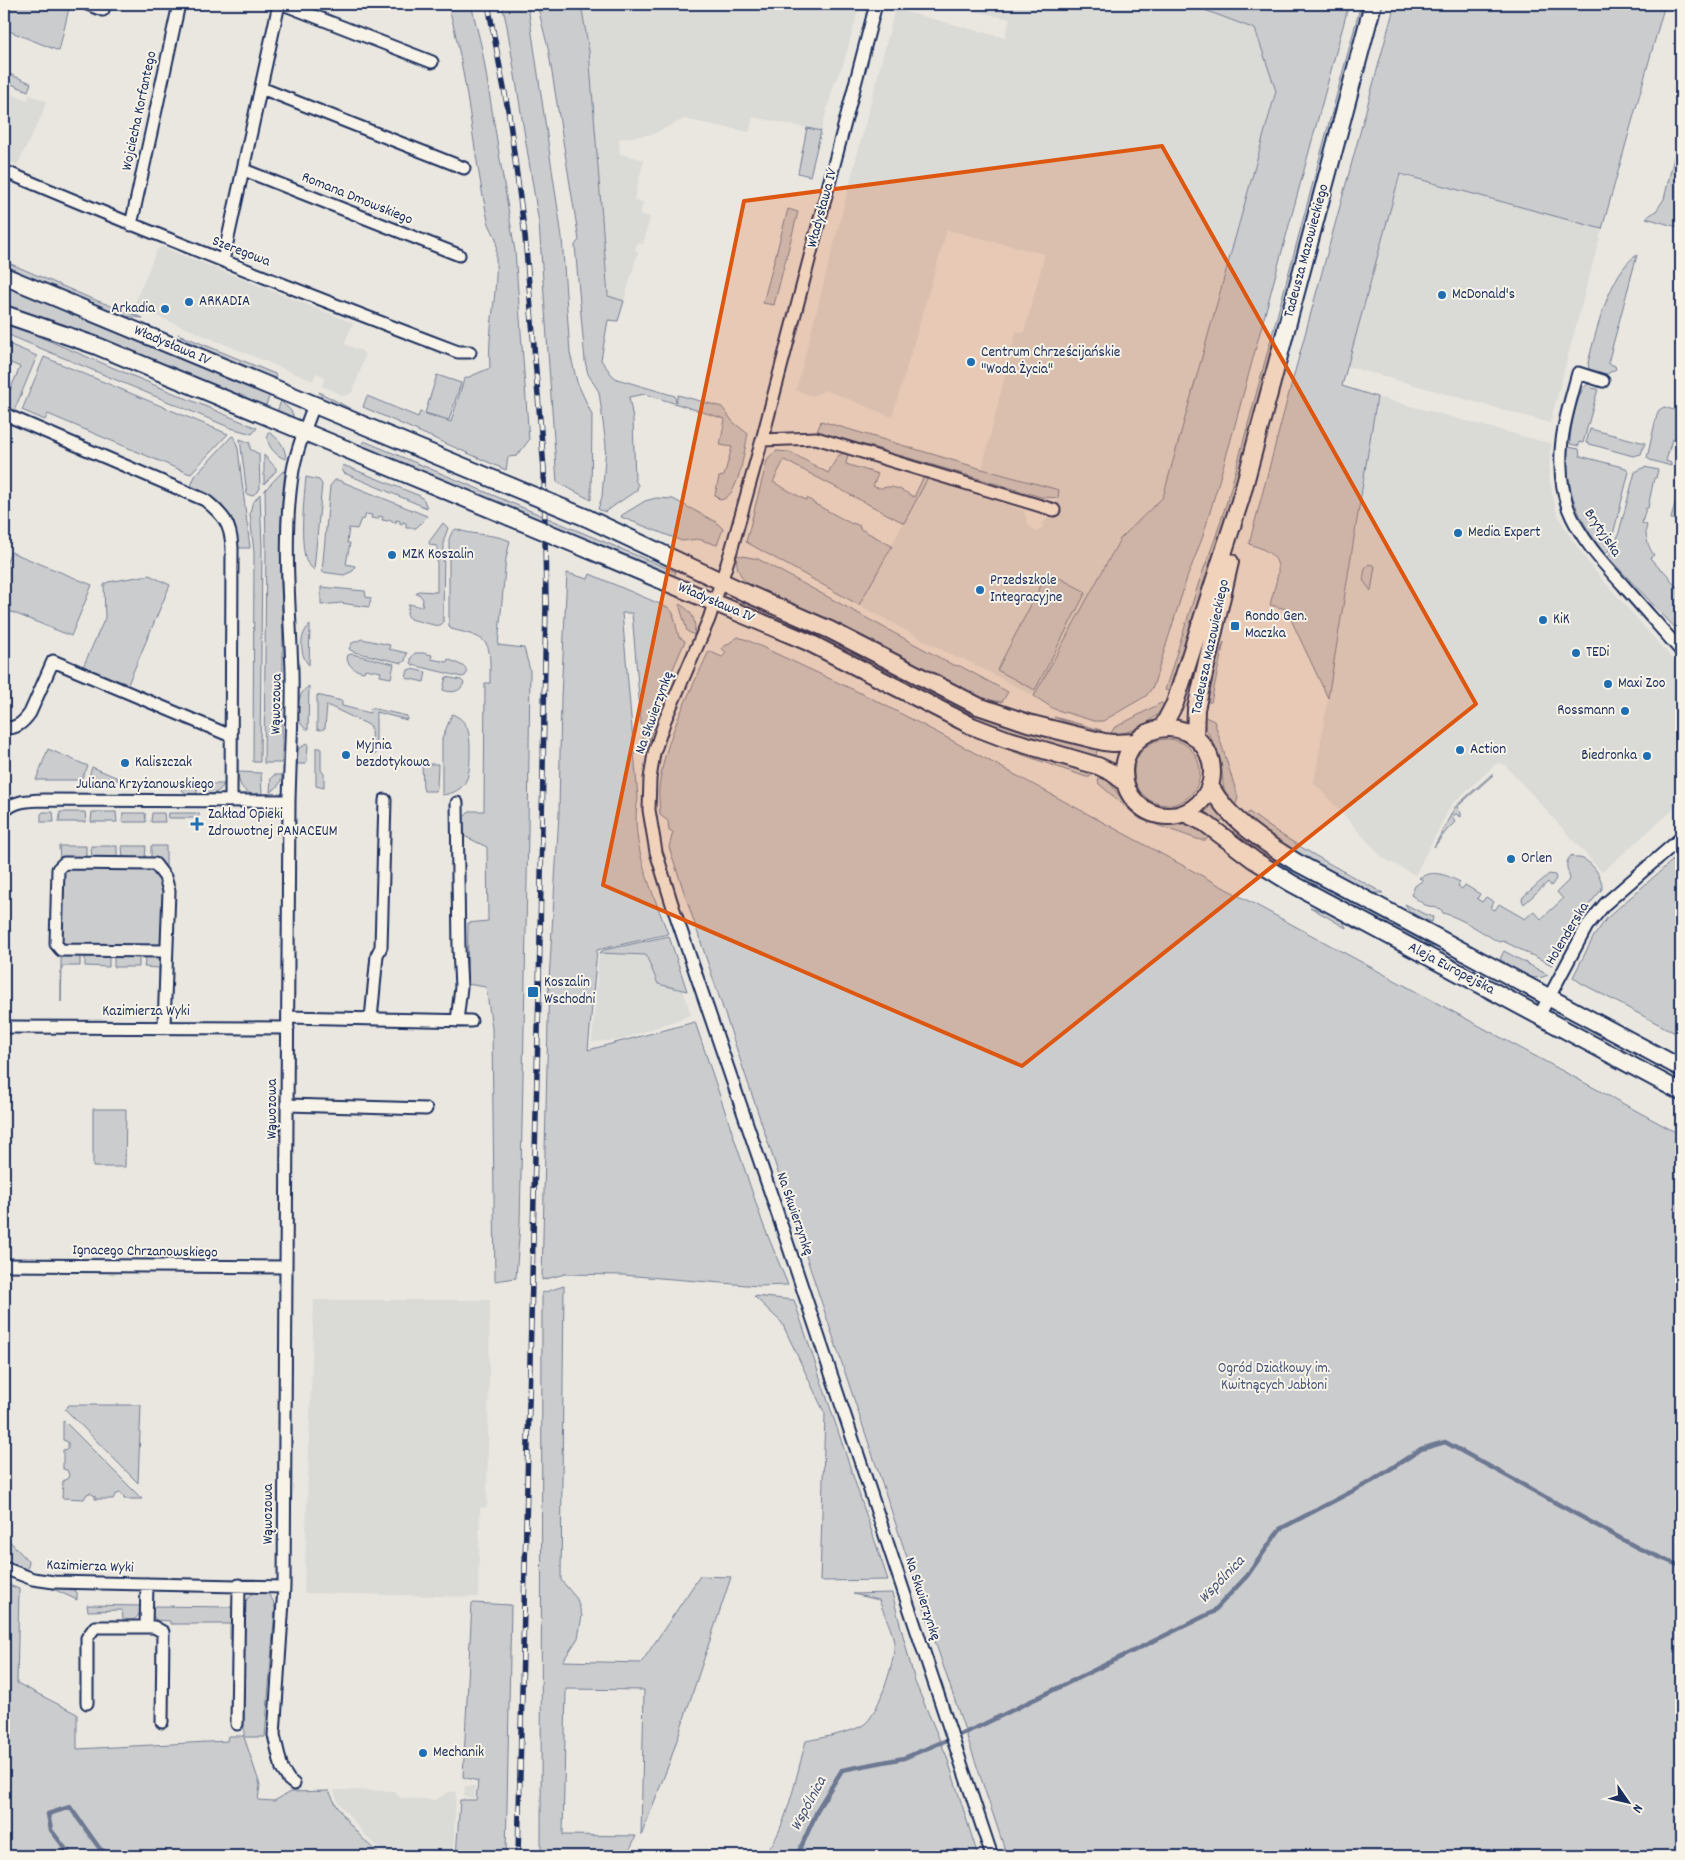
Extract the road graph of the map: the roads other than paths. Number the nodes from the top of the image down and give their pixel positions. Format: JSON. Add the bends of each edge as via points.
{"nodes":[{"id":1,"x":86,"y":4,"type":"edge"},
{"id":2,"x":179,"y":4,"type":"edge"},
{"id":3,"x":279,"y":4,"type":"edge"},
{"id":4,"x":283,"y":4,"type":"edge"},
{"id":5,"x":876,"y":4,"type":"edge"},
{"id":6,"x":1373,"y":4,"type":"edge"},
{"id":7,"x":103,"y":10,"type":"dead end"},
{"id":8,"x":432,"y":62,"type":"dead end"},
{"id":9,"x":261,"y":88,"type":"junction"},
{"id":10,"x":464,"y":168,"type":"dead end"},
{"id":11,"x":244,"y":170,"type":"junction"},
{"id":12,"x":4,"y":172,"type":"edge"},
{"id":13,"x":131,"y":225,"type":"junction"},
{"id":14,"x":459,"y":256,"type":"dead end"},
{"id":15,"x":223,"y":261,"type":"junction"},
{"id":16,"x":4,"y":276,"type":"edge"},
{"id":17,"x":4,"y":314,"type":"edge"},
{"id":18,"x":470,"y":352,"type":"dead end"},
{"id":19,"x":1603,"y":381,"type":"dead end"},
{"id":20,"x":314,"y":405,"type":"junction"},
{"id":21,"x":4,"y":414,"type":"edge"},
{"id":22,"x":304,"y":431,"type":"junction"},
{"id":23,"x":762,"y":440,"type":"junction"},
{"id":24,"x":1241,"y":498,"type":"junction"},
{"id":25,"x":1054,"y":510,"type":"dead end"},
{"id":26,"x":721,"y":582,"type":"junction"},
{"id":27,"x":714,"y":603,"type":"junction"},
{"id":28,"x":1681,"y":651,"type":"edge"},
{"id":29,"x":4,"y":728,"type":"edge"},
{"id":30,"x":1162,"y":728,"type":"junction"},
{"id":31,"x":231,"y":736,"type":"junction"},
{"id":32,"x":1195,"y":738,"type":"junction"},
{"id":33,"x":1136,"y":742,"type":"junction"},
{"id":34,"x":1124,"y":782,"type":"junction"},
{"id":35,"x":1210,"y":786,"type":"junction"},
{"id":36,"x":231,"y":800,"type":"junction"},
{"id":37,"x":385,"y":800,"type":"dead end"},
{"id":38,"x":289,"y":801,"type":"junction"},
{"id":39,"x":457,"y":803,"type":"dead end"},
{"id":40,"x":5,"y":806,"type":"edge"},
{"id":41,"x":1184,"y":813,"type":"junction"},
{"id":42,"x":1681,"y":838,"type":"edge"},
{"id":43,"x":165,"y":951,"type":"junction"},
{"id":44,"x":1549,"y":996,"type":"junction"},
{"id":45,"x":1539,"y":1016,"type":"junction"},
{"id":46,"x":371,"y":1019,"type":"junction"},
{"id":47,"x":457,"y":1021,"type":"junction"},
{"id":48,"x":471,"y":1021,"type":"dead end"},
{"id":49,"x":288,"y":1022,"type":"junction"},
{"id":50,"x":164,"y":1026,"type":"junction"},
{"id":51,"x":4,"y":1027,"type":"edge"},
{"id":52,"x":1681,"y":1068,"type":"edge"},
{"id":53,"x":1681,"y":1092,"type":"edge"},
{"id":54,"x":288,"y":1105,"type":"junction"},
{"id":55,"x":426,"y":1109,"type":"dead end"},
{"id":56,"x":4,"y":1265,"type":"edge"},
{"id":57,"x":286,"y":1267,"type":"junction"},
{"id":58,"x":4,"y":1568,"type":"edge"},
{"id":59,"x":147,"y":1584,"type":"junction"},
{"id":60,"x":239,"y":1585,"type":"junction"},
{"id":61,"x":284,"y":1587,"type":"junction"},
{"id":62,"x":146,"y":1627,"type":"junction"},
{"id":63,"x":86,"y":1703,"type":"dead end"},
{"id":64,"x":162,"y":1722,"type":"dead end"},
{"id":65,"x":237,"y":1724,"type":"dead end"},
{"id":66,"x":294,"y":1784,"type":"dead end"},
{"id":67,"x":992,"y":1856,"type":"edge"}],
"edges":[{"from":1,"to":7,"type":"street"},
{"from":2,"to":13,"type":"street","name":"Wojciecha Korfantego"},
{"from":3,"to":9,"type":"street"},
{"from":4,"to":8,"type":"street"},
{"from":5,"to":23,"type":"street","name":"Władysława IV"},
{"from":6,"to":24,"type":"main road","name":"Tadeusza Mazowieckiego"},
{"from":9,"to":10,"type":"street"},
{"from":9,"to":11,"type":"street"},
{"from":11,"to":14,"type":"street","name":"Romana Dmowskiego"},
{"from":11,"to":15,"type":"street"},
{"from":12,"to":13,"type":"street","name":"Szeregowa"},
{"from":13,"to":15,"type":"street","name":"Szeregowa"},
{"from":15,"to":18,"type":"street","name":"Szeregowa","via":[[458,352]]},
{"from":16,"to":20,"type":"main road","name":"Władysława IV"},
{"from":17,"to":22,"type":"main road","name":"Władysława IV","via":[[97,346]]},
{"from":19,"to":28,"type":"street","name":"Brytyjska","via":[[1578,373],[1562,443],[1564,493],[1576,525],[1602,562]]},
{"from":20,"to":22,"type":"street"},
{"from":20,"to":26,"type":"main road","name":"Władysława IV","bridge":true,"via":[[587,518]]},
{"from":21,"to":31,"type":"street","via":[[205,500],[227,522],[232,535]]},
{"from":22,"to":27,"type":"main road","name":"Władysława IV","bridge":true},
{"from":22,"to":38,"type":"street","name":"Wąwozowa","via":[[293,470],[289,522],[292,674]]},
{"from":23,"to":25,"type":"street","via":[[816,438]]},
{"from":23,"to":26,"type":"street","name":"Władysława IV"},
{"from":24,"to":30,"type":"main road","name":"Tadeusza Mazowieckiego","via":[[1175,703]]},
{"from":24,"to":32,"type":"main road","name":"Tadeusza Mazowieckiego","via":[[1233,549],[1196,708]]},
{"from":26,"to":27,"type":"street","name":"Na Skwierzynkę"},
{"from":26,"to":33,"type":"main road","name":"Władysława IV","via":[[830,630],[989,711],[1104,742]]},
{"from":27,"to":34,"type":"main road","name":"Władysława IV","via":[[816,646],[967,724],[1098,766]]},
{"from":27,"to":67,"type":"street","name":"Na Skwierzynkę","via":[[654,753],[649,810],[656,852]]},
{"from":29,"to":31,"type":"street","via":[[15,727],[25,721],[53,661]]},
{"from":30,"to":32,"type":"main road","via":[[1180,730]]},
{"from":30,"to":33,"type":"main road"},
{"from":31,"to":36,"type":"street"},
{"from":32,"to":35,"type":"main road","via":[[1210,759]]},
{"from":33,"to":34,"type":"main road","via":[[1125,760]]},
{"from":34,"to":41,"type":"main road","via":[[1131,797],[1147,812],[1163,816]]},
{"from":35,"to":41,"type":"main road","via":[[1200,802]]},
{"from":35,"to":44,"type":"main road","name":"Aleja Europejska","via":[[1234,817],[1283,854]]},
{"from":36,"to":38,"type":"street","name":"Juliana Krzyżanowskiego"},
{"from":36,"to":40,"type":"street","name":"Juliana Krzyżanowskiego","via":[[44,800]]},
{"from":37,"to":46,"type":"street","via":[[382,947],[376,955]]},
{"from":38,"to":49,"type":"street","name":"Wąwozowa"},
{"from":39,"to":47,"type":"street","via":[[461,987]]},
{"from":41,"to":45,"type":"main road","name":"Aleja Europejska","via":[[1205,823],[1291,883]]},
{"from":42,"to":44,"type":"street","name":"Holenderska","via":[[1595,914]]},
{"from":43,"to":43,"type":"street","via":[[169,890],[165,877],[155,864],[64,863],[58,869],[56,944],[61,950]]},
{"from":43,"to":50,"type":"street"},
{"from":44,"to":45,"type":"street","name":"Holenderska"},
{"from":44,"to":52,"type":"main road","name":"Aleja Europejska"},
{"from":45,"to":53,"type":"main road","name":"Aleja Europejska"},
{"from":46,"to":47,"type":"street","name":"Kazimierza Wyki"},
{"from":46,"to":49,"type":"street","name":"Kazimierza Wyki"},
{"from":47,"to":48,"type":"street","name":"Kazimierza Wyki"},
{"from":49,"to":50,"type":"street","name":"Kazimierza Wyki"},
{"from":49,"to":54,"type":"street","name":"Wąwozowa"},
{"from":50,"to":51,"type":"street","name":"Kazimierza Wyki"},
{"from":54,"to":55,"type":"street"},
{"from":54,"to":57,"type":"street","name":"Wąwozowa"},
{"from":56,"to":57,"type":"street","name":"Ignacego Chrzanowskiego"},
{"from":57,"to":61,"type":"street","name":"Wąwozowa"},
{"from":58,"to":59,"type":"street","name":"Kazimierza Wyki","via":[[33,1579],[54,1582]]},
{"from":59,"to":60,"type":"street","name":"Kazimierza Wyki"},
{"from":59,"to":62,"type":"street","name":"Kazimierza Wyki"},
{"from":60,"to":61,"type":"street","name":"Kazimierza Wyki"},
{"from":60,"to":65,"type":"street"},
{"from":61,"to":66,"type":"street","name":"Wąwozowa","via":[[274,1735],[282,1770]]},
{"from":62,"to":63,"type":"street","via":[[95,1627],[88,1638]]},
{"from":62,"to":64,"type":"street","via":[[164,1632]]}]}
